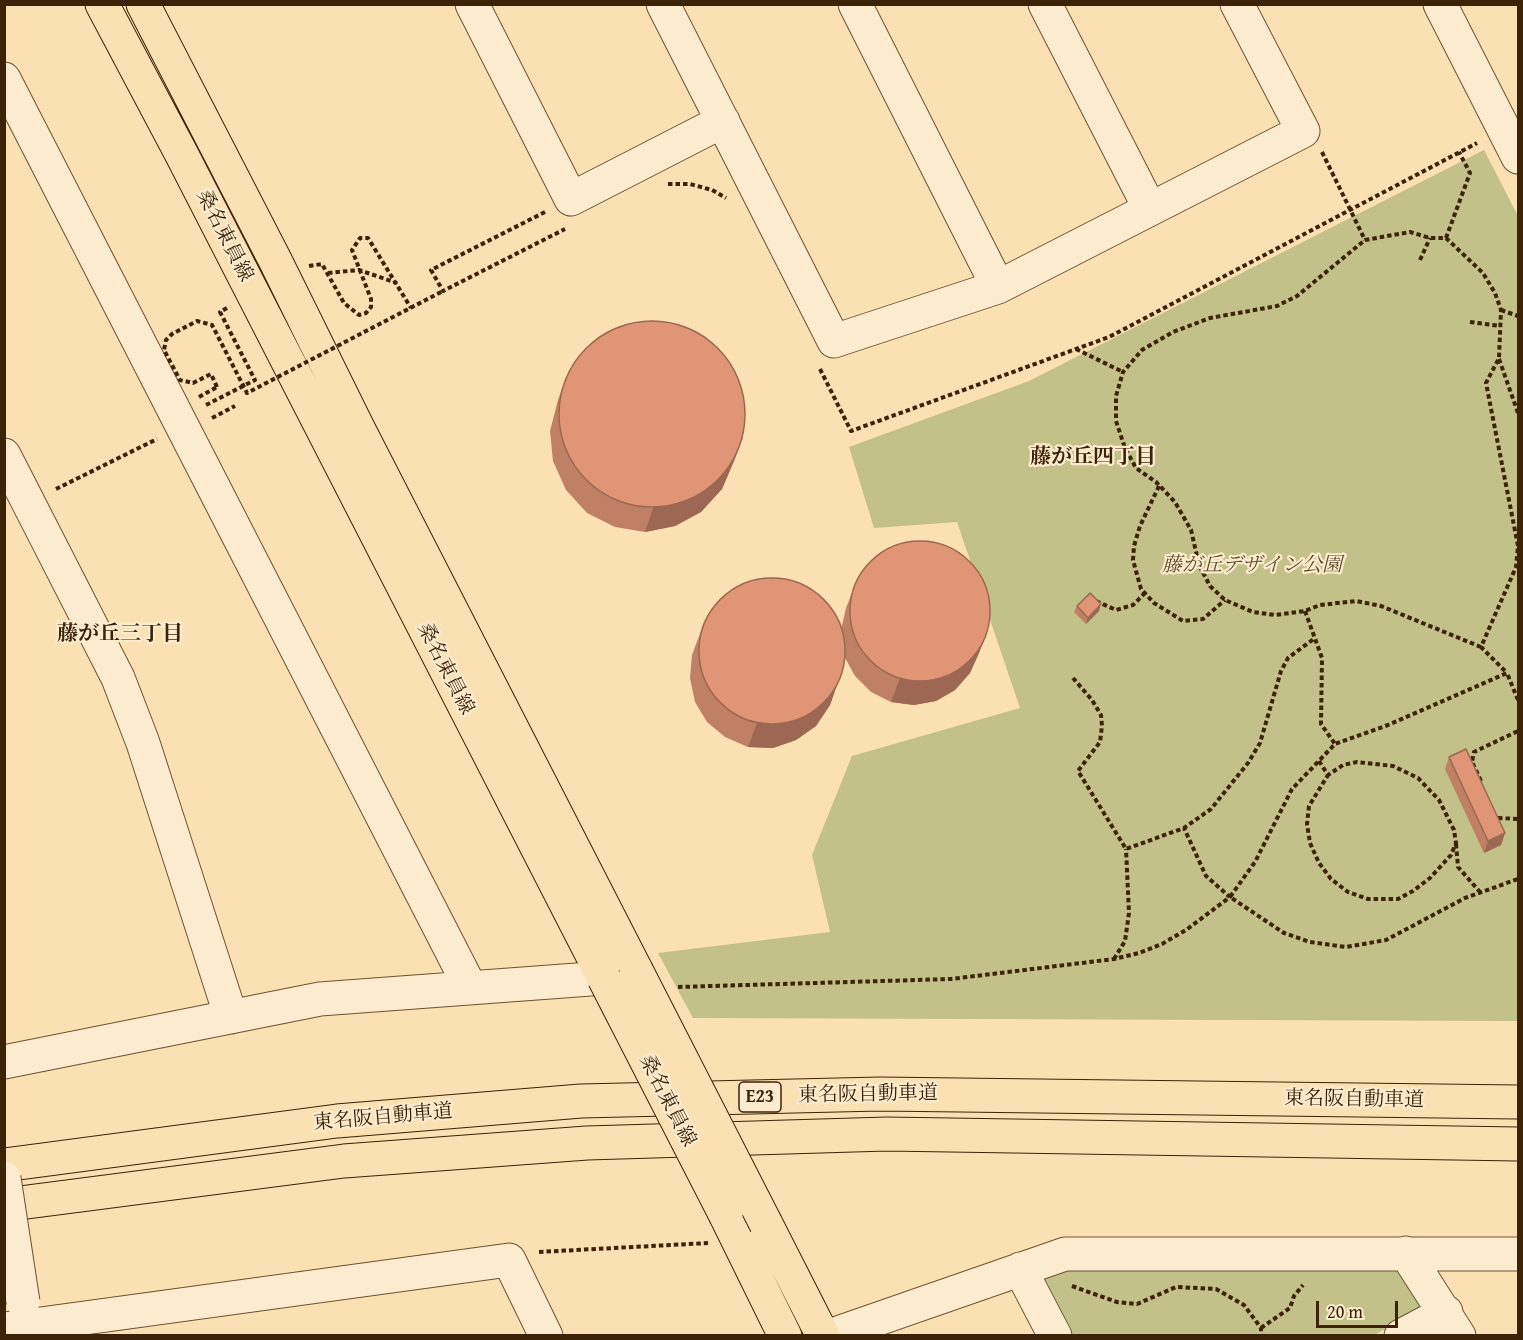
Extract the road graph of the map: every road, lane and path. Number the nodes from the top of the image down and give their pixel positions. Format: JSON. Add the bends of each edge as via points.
{"nodes":[{"id":1,"x":102,"y":4,"type":"edge"},
{"id":2,"x":120,"y":4,"type":"edge"},
{"id":3,"x":143,"y":4,"type":"edge"},
{"id":4,"x":472,"y":4,"type":"edge"},
{"id":5,"x":663,"y":4,"type":"edge"},
{"id":6,"x":855,"y":4,"type":"edge"},
{"id":7,"x":1045,"y":4,"type":"edge"},
{"id":8,"x":1237,"y":4,"type":"edge"},
{"id":9,"x":1440,"y":4,"type":"edge"},
{"id":10,"x":4,"y":78,"type":"edge"},
{"id":11,"x":723,"y":121,"type":"junction"},
{"id":12,"x":1303,"y":131,"type":"junction"},
{"id":13,"x":1486,"y":139,"type":"dead end"},
{"id":14,"x":1459,"y":152,"type":"junction"},
{"id":15,"x":182,"y":155,"type":"junction"},
{"id":16,"x":1518,"y":157,"type":"edge"},
{"id":17,"x":660,"y":185,"type":"dead end"},
{"id":18,"x":735,"y":204,"type":"dead end"},
{"id":19,"x":1150,"y":209,"type":"junction"},
{"id":20,"x":1349,"y":210,"type":"junction"},
{"id":21,"x":569,"y":214,"type":"junction"},
{"id":22,"x":1430,"y":238,"type":"junction"},
{"id":23,"x":1446,"y":238,"type":"junction"},
{"id":24,"x":1365,"y":240,"type":"junction"},
{"id":25,"x":1420,"y":260,"type":"dead end"},
{"id":26,"x":303,"y":266,"type":"dead end"},
{"id":27,"x":359,"y":270,"type":"junction"},
{"id":28,"x":328,"y":273,"type":"junction"},
{"id":29,"x":397,"y":283,"type":"junction"},
{"id":30,"x":998,"y":286,"type":"junction"},
{"id":31,"x":443,"y":291,"type":"junction"},
{"id":32,"x":411,"y":308,"type":"junction"},
{"id":33,"x":1501,"y":310,"type":"junction"},
{"id":34,"x":1518,"y":315,"type":"edge"},
{"id":35,"x":1470,"y":322,"type":"dead end"},
{"id":36,"x":1500,"y":327,"type":"junction"},
{"id":37,"x":1076,"y":349,"type":"junction"},
{"id":38,"x":1499,"y":358,"type":"junction"},
{"id":39,"x":820,"y":368,"type":"dead end"},
{"id":40,"x":1123,"y":372,"type":"junction"},
{"id":41,"x":217,"y":387,"type":"dead end"},
{"id":42,"x":235,"y":406,"type":"dead end"},
{"id":43,"x":1518,"y":413,"type":"edge"},
{"id":44,"x":206,"y":421,"type":"dead end"},
{"id":45,"x":4,"y":454,"type":"edge"},
{"id":46,"x":1160,"y":486,"type":"junction"},
{"id":47,"x":1145,"y":593,"type":"junction"},
{"id":48,"x":1095,"y":600,"type":"edge"},
{"id":49,"x":1225,"y":600,"type":"junction"},
{"id":50,"x":1305,"y":611,"type":"junction"},
{"id":51,"x":1315,"y":638,"type":"junction"},
{"id":52,"x":1481,"y":647,"type":"junction"},
{"id":53,"x":1507,"y":673,"type":"junction"},
{"id":54,"x":1073,"y":678,"type":"dead end"},
{"id":55,"x":1518,"y":700,"type":"edge"},
{"id":56,"x":1518,"y":730,"type":"edge"},
{"id":57,"x":1335,"y":744,"type":"junction"},
{"id":58,"x":1319,"y":761,"type":"junction"},
{"id":59,"x":1328,"y":775,"type":"junction"},
{"id":60,"x":1485,"y":791,"type":"edge"},
{"id":61,"x":1494,"y":810,"type":"edge"},
{"id":62,"x":1518,"y":819,"type":"edge"},
{"id":63,"x":1184,"y":828,"type":"junction"},
{"id":64,"x":1456,"y":843,"type":"junction"},
{"id":65,"x":1126,"y":849,"type":"junction"},
{"id":66,"x":1518,"y":879,"type":"edge"},
{"id":67,"x":1480,"y":892,"type":"junction"},
{"id":68,"x":1230,"y":897,"type":"junction"},
{"id":69,"x":1114,"y":959,"type":"junction"},
{"id":70,"x":604,"y":978,"type":"junction"},
{"id":71,"x":470,"y":987,"type":"junction"},
{"id":72,"x":677,"y":987,"type":"dead end"},
{"id":73,"x":231,"y":1017,"type":"junction"},
{"id":74,"x":4,"y":1062,"type":"edge"},
{"id":75,"x":1518,"y":1102,"type":"edge"},
{"id":76,"x":1518,"y":1144,"type":"edge"},
{"id":77,"x":4,"y":1165,"type":"edge"},
{"id":78,"x":4,"y":1178,"type":"edge"},
{"id":79,"x":4,"y":1205,"type":"edge"},
{"id":80,"x":719,"y":1229,"type":"junction"},
{"id":81,"x":1406,"y":1253,"type":"junction"},
{"id":82,"x":1518,"y":1254,"type":"edge"},
{"id":83,"x":509,"y":1260,"type":"junction"},
{"id":84,"x":1020,"y":1269,"type":"junction"},
{"id":85,"x":1065,"y":1283,"type":"dead end"},
{"id":86,"x":21,"y":1323,"type":"edge"},
{"id":87,"x":1453,"y":1324,"type":"edge"},
{"id":88,"x":546,"y":1335,"type":"edge"},
{"id":89,"x":785,"y":1335,"type":"edge"},
{"id":90,"x":823,"y":1335,"type":"edge"},
{"id":91,"x":829,"y":1335,"type":"edge"},
{"id":92,"x":1055,"y":1335,"type":"edge"},
{"id":93,"x":1261,"y":1335,"type":"edge"},
{"id":94,"x":1401,"y":1335,"type":"edge"}],
"edges":[{"from":1,"to":15,"type":"main road","name":"桑名東員線"},
{"from":2,"to":15,"type":"main road","via":[[175,113]]},
{"from":3,"to":90,"type":"main road","name":"桑名東員線","bridge":true},
{"from":4,"to":21,"type":"street"},
{"from":5,"to":11,"type":"street"},
{"from":6,"to":30,"type":"street"},
{"from":7,"to":19,"type":"street"},
{"from":8,"to":12,"type":"street"},
{"from":9,"to":16,"type":"street"},
{"from":10,"to":71,"type":"street"},
{"from":11,"to":21,"type":"street"},
{"from":11,"to":30,"type":"street","via":[[834,341]]},
{"from":12,"to":19,"type":"street"},
{"from":12,"to":20,"type":"path","via":[[1320,148]]},
{"from":13,"to":14,"type":"path"},
{"from":14,"to":20,"type":"path"},
{"from":14,"to":23,"type":"path","via":[[1470,173]]},
{"from":15,"to":70,"type":"main road","name":"桑名東員線"},
{"from":17,"to":18,"type":"path","via":[[690,184],[712,190]]},
{"from":19,"to":30,"type":"street"},
{"from":20,"to":24,"type":"path"},
{"from":20,"to":37,"type":"path","via":[[1109,337]]},
{"from":21,"to":31,"type":"path"},
{"from":21,"to":31,"type":"path","via":[[431,270]]},
{"from":22,"to":23,"type":"path"},
{"from":22,"to":24,"type":"path","via":[[1410,232]]},
{"from":22,"to":25,"type":"path"},
{"from":23,"to":33,"type":"path","via":[[1483,273]]},
{"from":24,"to":40,"type":"path","via":[[1287,301],[1210,318],[1173,332],[1142,350]]},
{"from":26,"to":28,"type":"path","via":[[322,264]]},
{"from":27,"to":28,"type":"path"},
{"from":27,"to":28,"type":"path","via":[[371,307],[359,315],[344,303]]},
{"from":27,"to":29,"type":"path"},
{"from":27,"to":29,"type":"path","via":[[352,250],[360,237],[368,238]]},
{"from":29,"to":32,"type":"path"},
{"from":31,"to":32,"type":"path","bridge":true},
{"from":32,"to":41,"type":"path","bridge":true,"via":[[248,393],[212,326],[197,321],[172,334],[164,350],[180,380],[193,383],[211,374]]},
{"from":33,"to":34,"type":"path"},
{"from":33,"to":36,"type":"path"},
{"from":35,"to":36,"type":"path"},
{"from":36,"to":38,"type":"path"},
{"from":37,"to":39,"type":"path","via":[[851,431]]},
{"from":37,"to":40,"type":"path"},
{"from":38,"to":43,"type":"path"},
{"from":38,"to":52,"type":"path","via":[[1486,383],[1518,546],[1516,567]]},
{"from":40,"to":46,"type":"path","via":[[1116,396],[1116,421],[1136,468]]},
{"from":42,"to":44,"type":"path"},
{"from":45,"to":73,"type":"street","via":[[118,678]]},
{"from":46,"to":47,"type":"path","via":[[1134,546],[1135,573]]},
{"from":46,"to":49,"type":"path","via":[[1175,502],[1191,530],[1199,565],[1210,586]]},
{"from":47,"to":48,"type":"path","via":[[1134,604],[1116,610]]},
{"from":47,"to":49,"type":"path","via":[[1183,621],[1203,619]]},
{"from":49,"to":50,"type":"path","via":[[1253,612],[1275,615]]},
{"from":50,"to":51,"type":"path"},
{"from":50,"to":52,"type":"path","via":[[1320,605],[1356,601],[1381,606]]},
{"from":51,"to":57,"type":"path","via":[[1322,658],[1321,724]]},
{"from":51,"to":63,"type":"path","via":[[1288,658],[1281,670],[1260,743],[1248,763],[1211,809]]},
{"from":52,"to":53,"type":"path"},
{"from":53,"to":55,"type":"path"},
{"from":53,"to":57,"type":"path"},
{"from":54,"to":65,"type":"path","via":[[1092,700],[1101,715],[1102,726],[1100,742],[1078,771]]},
{"from":56,"to":60,"type":"path","via":[[1474,752],[1472,762]]},
{"from":57,"to":58,"type":"path"},
{"from":58,"to":59,"type":"path"},
{"from":58,"to":68,"type":"path","via":[[1292,789],[1255,862]]},
{"from":59,"to":64,"type":"path","via":[[1357,762],[1393,766],[1418,777],[1447,813]]},
{"from":59,"to":64,"type":"path","via":[[1309,806],[1309,834],[1319,863],[1348,892],[1383,900],[1405,895],[1441,867]]},
{"from":61,"to":62,"type":"path","via":[[1498,820]]},
{"from":63,"to":65,"type":"path"},
{"from":63,"to":68,"type":"path","via":[[1206,876]]},
{"from":64,"to":67,"type":"path","via":[[1458,867]]},
{"from":65,"to":69,"type":"path","via":[[1129,913],[1125,941]]},
{"from":66,"to":67,"type":"path"},
{"from":67,"to":68,"type":"path","via":[[1386,940],[1346,947],[1310,942],[1284,933]]},
{"from":68,"to":69,"type":"path","via":[[1162,944]]},
{"from":69,"to":72,"type":"path","via":[[951,979]]},
{"from":70,"to":71,"type":"street"},
{"from":70,"to":80,"type":"main road","name":"桑名東員線","bridge":true},
{"from":71,"to":73,"type":"street","via":[[320,999]]},
{"from":73,"to":74,"type":"street"},
{"from":75,"to":77,"type":"main road","name":"東名阪自動車道","number":"E23","via":[[892,1094],[581,1101],[337,1121]]},
{"from":76,"to":79,"type":"main road","name":"東名阪自動車道","number":"E23","via":[[887,1134],[587,1143],[344,1161]]},
{"from":78,"to":86,"type":"street","bridge":true},
{"from":80,"to":83,"type":"path","via":[[530,1253]]},
{"from":80,"to":89,"type":"main road","name":"桑名東員線"},
{"from":81,"to":82,"type":"street"},
{"from":81,"to":84,"type":"street","via":[[1065,1254]]},
{"from":81,"to":87,"type":"street"},
{"from":83,"to":86,"type":"street"},
{"from":83,"to":88,"type":"street"},
{"from":84,"to":91,"type":"street"},
{"from":84,"to":92,"type":"street"},
{"from":85,"to":93,"type":"path","via":[[1117,1302],[1137,1304],[1176,1287],[1216,1289],[1244,1305],[1262,1328]]},
{"from":87,"to":94,"type":"street"}]}
